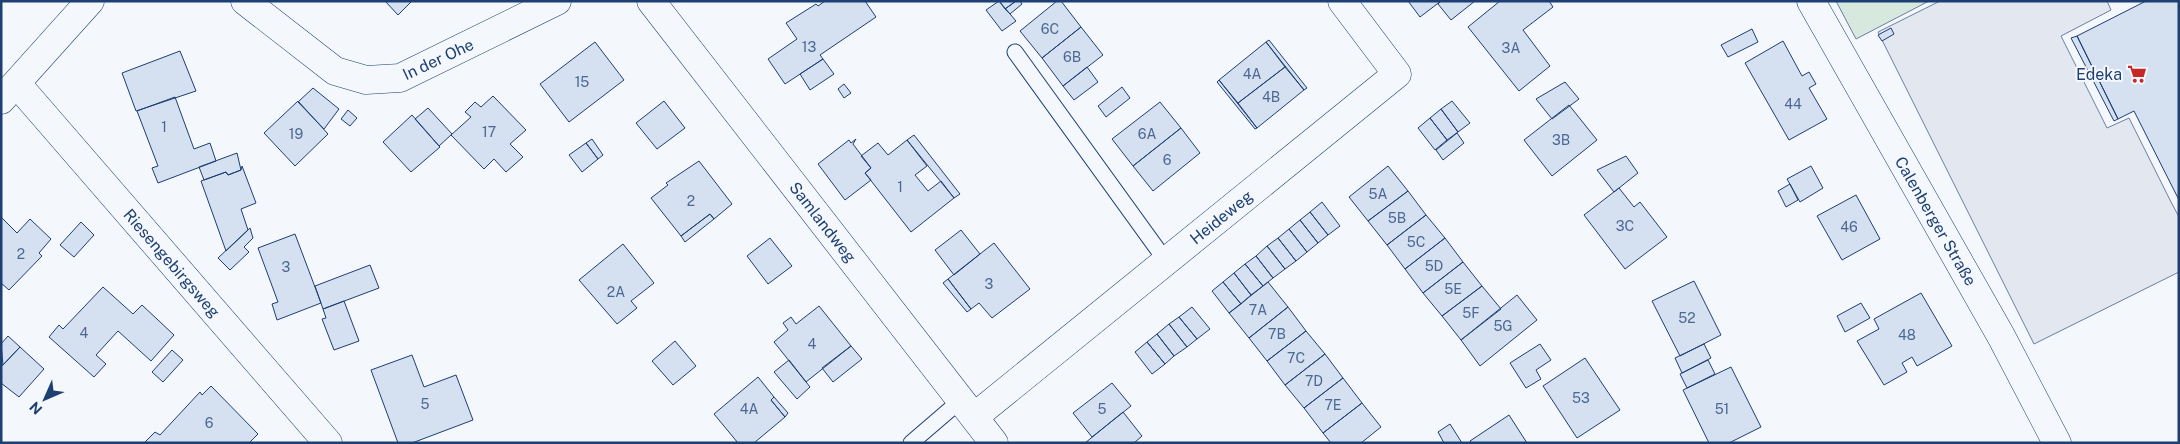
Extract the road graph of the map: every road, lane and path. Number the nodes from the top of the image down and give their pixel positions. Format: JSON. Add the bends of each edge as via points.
{"nodes":[{"id":1,"x":90,"y":1,"type":"edge"},
{"id":2,"x":245,"y":1,"type":"edge"},
{"id":3,"x":558,"y":1,"type":"edge"},
{"id":4,"x":651,"y":1,"type":"edge"},
{"id":5,"x":1342,"y":1,"type":"edge"},
{"id":6,"x":1811,"y":1,"type":"edge"},
{"id":7,"x":1015,"y":52,"type":"dead end"},
{"id":8,"x":9,"y":92,"type":"edge"},
{"id":9,"x":1166,"y":261,"type":"junction"},
{"id":10,"x":968,"y":409,"type":"junction"},
{"id":11,"x":328,"y":443,"type":"edge"},
{"id":12,"x":910,"y":443,"type":"edge"},
{"id":13,"x":994,"y":443,"type":"edge"},
{"id":14,"x":2057,"y":443,"type":"edge"}],
"edges":[{"from":1,"to":8,"type":"street"},
{"from":2,"to":3,"type":"street","name":"In der Ohe","via":[[335,71],[366,80],[400,78]]},
{"from":4,"to":10,"type":"street","name":"Samlandweg"},
{"from":5,"to":9,"type":"street","name":"Heideweg","via":[[1398,74]]},
{"from":6,"to":14,"type":"street","name":"Calenberger Straße","via":[[1996,328]]},
{"from":7,"to":9,"type":"lane"},
{"from":8,"to":11,"type":"street","name":"Riesengebirgsweg"},
{"from":9,"to":10,"type":"street","name":"Heideweg"},
{"from":10,"to":12,"type":"lane"},
{"from":10,"to":13,"type":"street","name":"Samlandweg"}]}
